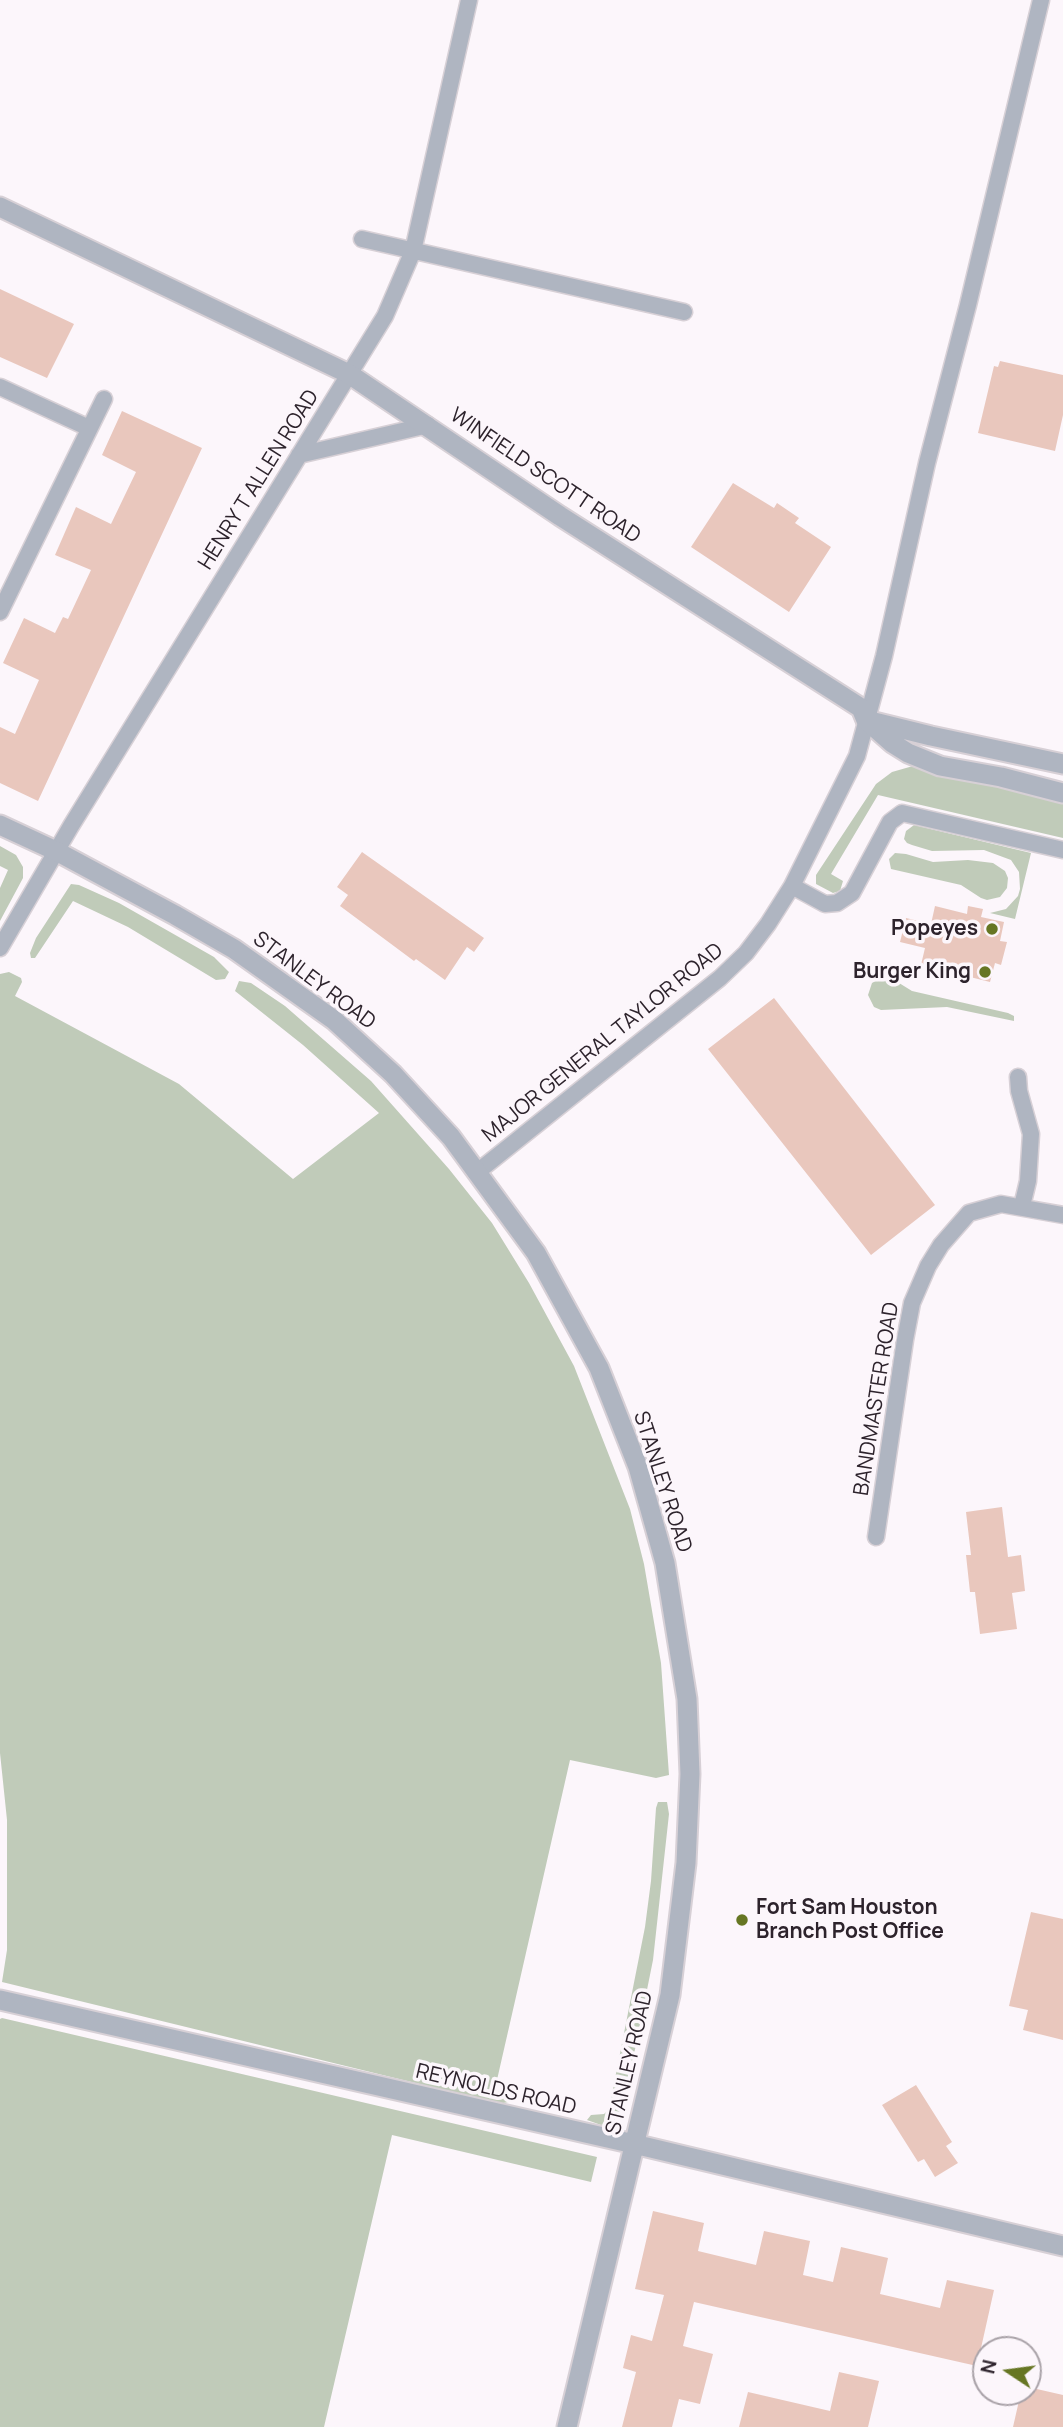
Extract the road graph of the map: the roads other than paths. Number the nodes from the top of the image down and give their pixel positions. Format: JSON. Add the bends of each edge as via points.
{"nodes":[{"id":1,"x":469,"y":0,"type":"edge"},
{"id":2,"x":1041,"y":0,"type":"edge"},
{"id":3,"x":0,"y":207,"type":"edge"},
{"id":4,"x":362,"y":239,"type":"dead end"},
{"id":5,"x":413,"y":251,"type":"junction"},
{"id":6,"x":684,"y":312,"type":"dead end"},
{"id":7,"x":349,"y":374,"type":"junction"},
{"id":8,"x":0,"y":387,"type":"edge"},
{"id":9,"x":104,"y":399,"type":"dead end"},
{"id":10,"x":428,"y":425,"type":"junction"},
{"id":11,"x":89,"y":428,"type":"junction"},
{"id":12,"x":299,"y":455,"type":"junction"},
{"id":13,"x":0,"y":612,"type":"edge"},
{"id":14,"x":866,"y":720,"type":"junction"},
{"id":15,"x":1063,"y":764,"type":"edge"},
{"id":16,"x":1063,"y":793,"type":"edge"},
{"id":17,"x":0,"y":825,"type":"edge"},
{"id":18,"x":1063,"y":850,"type":"edge"},
{"id":19,"x":56,"y":851,"type":"junction"},
{"id":20,"x":792,"y":886,"type":"junction"},
{"id":21,"x":0,"y":948,"type":"edge"},
{"id":22,"x":1018,"y":1077,"type":"dead end"},
{"id":23,"x":476,"y":1173,"type":"junction"},
{"id":24,"x":1022,"y":1206,"type":"junction"},
{"id":25,"x":1063,"y":1214,"type":"edge"},
{"id":26,"x":876,"y":1537,"type":"dead end"},
{"id":27,"x":0,"y":2000,"type":"edge"},
{"id":28,"x":634,"y":2144,"type":"junction"},
{"id":29,"x":1063,"y":2246,"type":"edge"},
{"id":30,"x":567,"y":2427,"type":"edge"}],
"edges":[{"from":1,"to":5,"type":"street","name":"HENRY T ALLEN ROAD"},
{"from":2,"to":14,"type":"street","name":"MAJOR GENERAL TAYLOR ROAD"},
{"from":3,"to":7,"type":"street","name":"WINFIELD SCOTT ROAD"},
{"from":4,"to":5,"type":"street"},
{"from":5,"to":6,"type":"street"},
{"from":5,"to":7,"type":"street","name":"HENRY T ALLEN ROAD","via":[[384,316]]},
{"from":7,"to":10,"type":"street","name":"WINFIELD SCOTT ROAD"},
{"from":7,"to":12,"type":"street","name":"HENRY T ALLEN ROAD"},
{"from":8,"to":11,"type":"street"},
{"from":9,"to":11,"type":"street"},
{"from":10,"to":12,"type":"street"},
{"from":10,"to":14,"type":"street","name":"WINFIELD SCOTT ROAD","via":[[861,708]]},
{"from":11,"to":13,"type":"street"},
{"from":12,"to":19,"type":"street","name":"HENRY T ALLEN ROAD"},
{"from":14,"to":15,"type":"street"},
{"from":14,"to":16,"type":"street","name":"WINFIELD SCOTT ROAD","via":[[900,748],[940,766]]},
{"from":14,"to":20,"type":"street","name":"MAJOR GENERAL TAYLOR ROAD","via":[[857,756]]},
{"from":17,"to":19,"type":"street","name":"STANLEY ROAD"},
{"from":18,"to":20,"type":"street","via":[[902,813],[890,822],[852,892],[837,903],[825,904]]},
{"from":19,"to":21,"type":"street","name":"HENRY T ALLEN ROAD"},
{"from":19,"to":23,"type":"street","name":"STANLEY ROAD","via":[[234,949],[334,1020],[415,1096]]},
{"from":20,"to":23,"type":"street","name":"MAJOR GENERAL TAYLOR ROAD","via":[[761,933],[720,978]]},
{"from":22,"to":24,"type":"street","via":[[1031,1134]]},
{"from":23,"to":28,"type":"street","name":"STANLEY ROAD","via":[[536,1253],[599,1368],[650,1506],[675,1622],[687,1699],[687,1863],[670,1996]]},
{"from":24,"to":25,"type":"street","name":"BANDMASTER ROAD"},
{"from":24,"to":26,"type":"street","name":"BANDMASTER ROAD","via":[[1001,1204],[969,1213],[928,1266],[912,1303]]},
{"from":27,"to":28,"type":"street","name":"REYNOLDS ROAD"},
{"from":28,"to":29,"type":"street","name":"REYNOLDS ROAD"},
{"from":28,"to":30,"type":"street","name":"STANLEY ROAD"}]}
